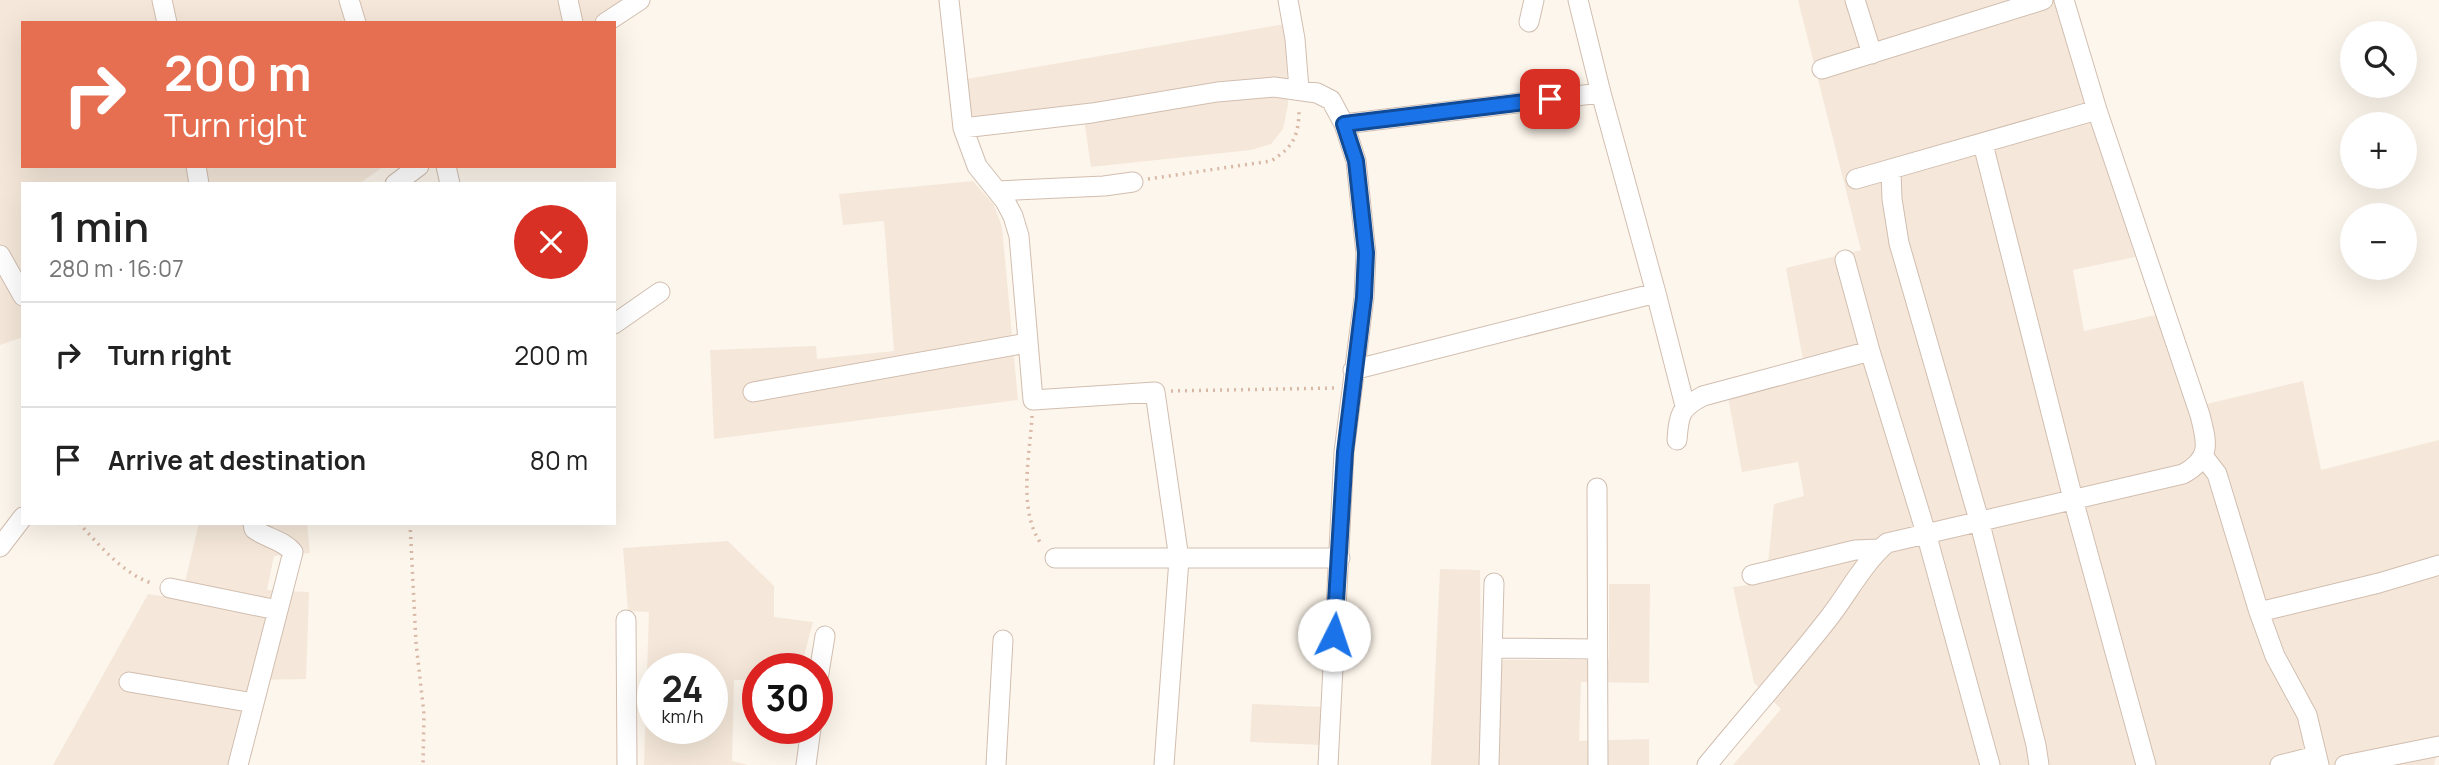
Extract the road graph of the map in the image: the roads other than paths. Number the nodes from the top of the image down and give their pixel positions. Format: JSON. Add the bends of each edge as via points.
{"nodes":[{"id":1,"x":162,"y":0,"type":"edge"},
{"id":2,"x":349,"y":0,"type":"edge"},
{"id":3,"x":568,"y":0,"type":"edge"},
{"id":4,"x":640,"y":0,"type":"edge"},
{"id":5,"x":949,"y":0,"type":"edge"},
{"id":6,"x":1288,"y":0,"type":"edge"},
{"id":7,"x":1534,"y":0,"type":"edge"},
{"id":8,"x":1578,"y":0,"type":"edge"},
{"id":9,"x":1855,"y":0,"type":"edge"},
{"id":10,"x":2043,"y":0,"type":"edge"},
{"id":11,"x":2064,"y":0,"type":"edge"},
{"id":12,"x":167,"y":21,"type":"edge"},
{"id":13,"x":355,"y":21,"type":"edge"},
{"id":14,"x":573,"y":21,"type":"edge"},
{"id":15,"x":609,"y":21,"type":"edge"},
{"id":16,"x":1529,"y":22,"type":"dead end"},
{"id":17,"x":1872,"y":54,"type":"junction"},
{"id":18,"x":1822,"y":69,"type":"dead end"},
{"id":19,"x":1300,"y":89,"type":"junction"},
{"id":20,"x":1601,"y":93,"type":"junction"},
{"id":21,"x":2097,"y":110,"type":"junction"},
{"id":22,"x":1344,"y":124,"type":"junction"},
{"id":23,"x":963,"y":128,"type":"junction"},
{"id":24,"x":1983,"y":144,"type":"junction"},
{"id":25,"x":415,"y":168,"type":"edge"},
{"id":26,"x":1891,"y":171,"type":"junction"},
{"id":27,"x":397,"y":177,"type":"edge"},
{"id":28,"x":1856,"y":180,"type":"dead end"},
{"id":29,"x":1133,"y":182,"type":"road end"},
{"id":30,"x":997,"y":191,"type":"junction"},
{"id":31,"x":0,"y":255,"type":"edge"},
{"id":32,"x":1845,"y":260,"type":"dead end"},
{"id":33,"x":21,"y":292,"type":"edge"},
{"id":34,"x":660,"y":292,"type":"dead end"},
{"id":35,"x":1656,"y":293,"type":"junction"},
{"id":36,"x":616,"y":323,"type":"edge"},
{"id":37,"x":1027,"y":343,"type":"junction"},
{"id":38,"x":1870,"y":351,"type":"junction"},
{"id":39,"x":1352,"y":379,"type":"junction"},
{"id":40,"x":753,"y":392,"type":"dead end"},
{"id":41,"x":1685,"y":406,"type":"junction"},
{"id":42,"x":1677,"y":440,"type":"dead end"},
{"id":43,"x":2204,"y":457,"type":"junction"},
{"id":44,"x":1597,"y":488,"type":"dead end"},
{"id":45,"x":2073,"y":499,"type":"junction"},
{"id":46,"x":21,"y":520,"type":"edge"},
{"id":47,"x":1979,"y":520,"type":"junction"},
{"id":48,"x":253,"y":525,"type":"edge"},
{"id":49,"x":1926,"y":533,"type":"junction"},
{"id":50,"x":0,"y":547,"type":"edge"},
{"id":51,"x":1879,"y":549,"type":"junction"},
{"id":52,"x":1055,"y":558,"type":"road end"},
{"id":53,"x":1340,"y":558,"type":"junction"},
{"id":54,"x":1179,"y":559,"type":"junction"},
{"id":55,"x":2439,"y":565,"type":"edge"},
{"id":56,"x":1752,"y":575,"type":"dead end"},
{"id":57,"x":1494,"y":583,"type":"dead end"},
{"id":58,"x":170,"y":588,"type":"road end"},
{"id":59,"x":277,"y":610,"type":"junction"},
{"id":60,"x":2259,"y":612,"type":"junction"},
{"id":61,"x":626,"y":620,"type":"dead end"},
{"id":62,"x":825,"y":636,"type":"dead end"},
{"id":63,"x":1003,"y":640,"type":"dead end"},
{"id":64,"x":1492,"y":648,"type":"junction"},
{"id":65,"x":1597,"y":649,"type":"junction"},
{"id":66,"x":822,"y":653,"type":"edge"},
{"id":67,"x":129,"y":682,"type":"dead end"},
{"id":68,"x":254,"y":703,"type":"junction"},
{"id":69,"x":809,"y":744,"type":"edge"},
{"id":70,"x":2439,"y":746,"type":"edge"},
{"id":71,"x":2318,"y":760,"type":"edge"},
{"id":72,"x":238,"y":765,"type":"edge"},
{"id":73,"x":627,"y":765,"type":"edge"},
{"id":74,"x":806,"y":765,"type":"edge"},
{"id":75,"x":996,"y":765,"type":"edge"},
{"id":76,"x":1164,"y":765,"type":"edge"},
{"id":77,"x":1328,"y":765,"type":"edge"},
{"id":78,"x":1489,"y":765,"type":"edge"},
{"id":79,"x":1598,"y":765,"type":"edge"},
{"id":80,"x":1707,"y":765,"type":"edge"},
{"id":81,"x":1990,"y":765,"type":"edge"},
{"id":82,"x":2039,"y":765,"type":"edge"},
{"id":83,"x":2146,"y":765,"type":"edge"},
{"id":84,"x":2280,"y":765,"type":"edge"},
{"id":85,"x":2345,"y":765,"type":"edge"}],
"edges":[{"from":1,"to":12,"type":"street"},
{"from":2,"to":13,"type":"street"},
{"from":3,"to":14,"type":"street"},
{"from":4,"to":15,"type":"street"},
{"from":5,"to":23,"type":"street"},
{"from":6,"to":19,"type":"street"},
{"from":7,"to":16,"type":"street"},
{"from":8,"to":20,"type":"street"},
{"from":9,"to":17,"type":"street"},
{"from":10,"to":17,"type":"street"},
{"from":11,"to":21,"type":"street"},
{"from":17,"to":18,"type":"street"},
{"from":19,"to":22,"type":"street","via":[[1331,100]]},
{"from":19,"to":23,"type":"street","via":[[1217,92]]},
{"from":20,"to":22,"type":"street"},
{"from":20,"to":35,"type":"street"},
{"from":21,"to":24,"type":"street"},
{"from":21,"to":43,"type":"street","via":[[2200,415]]},
{"from":22,"to":39,"type":"street","via":[[1356,161],[1366,253]]},
{"from":23,"to":30,"type":"street","via":[[977,166]]},
{"from":24,"to":26,"type":"street"},
{"from":24,"to":45,"type":"street"},
{"from":25,"to":27,"type":"street"},
{"from":26,"to":28,"type":"street"},
{"from":26,"to":47,"type":"street","via":[[1899,243]]},
{"from":29,"to":30,"type":"street"},
{"from":30,"to":37,"type":"street","via":[[1019,236]]},
{"from":31,"to":33,"type":"street"},
{"from":32,"to":38,"type":"street"},
{"from":34,"to":36,"type":"street"},
{"from":35,"to":39,"type":"street"},
{"from":35,"to":41,"type":"street"},
{"from":37,"to":40,"type":"street"},
{"from":37,"to":54,"type":"street","via":[[1033,400],[1155,391]]},
{"from":38,"to":41,"type":"street","via":[[1703,396]]},
{"from":38,"to":49,"type":"street"},
{"from":39,"to":53,"type":"street"},
{"from":41,"to":42,"type":"street"},
{"from":43,"to":45,"type":"street","via":[[2183,474]]},
{"from":43,"to":60,"type":"street","via":[[2217,474]]},
{"from":44,"to":65,"type":"street"},
{"from":45,"to":47,"type":"street"},
{"from":45,"to":83,"type":"street"},
{"from":46,"to":50,"type":"street"},
{"from":47,"to":49,"type":"street"},
{"from":47,"to":82,"type":"street"},
{"from":48,"to":59,"type":"street","via":[[293,552]]},
{"from":49,"to":51,"type":"street"},
{"from":49,"to":81,"type":"street"},
{"from":51,"to":56,"type":"street","via":[[1855,550]]},
{"from":51,"to":80,"type":"street","via":[[1828,619]]},
{"from":52,"to":54,"type":"street"},
{"from":53,"to":54,"type":"street"},
{"from":53,"to":77,"type":"street"},
{"from":54,"to":76,"type":"street"},
{"from":55,"to":60,"type":"street"},
{"from":57,"to":64,"type":"street"},
{"from":58,"to":59,"type":"street"},
{"from":59,"to":68,"type":"street"},
{"from":60,"to":71,"type":"street","via":[[2275,656],[2307,715]]},
{"from":61,"to":73,"type":"street"},
{"from":62,"to":66,"type":"street"},
{"from":63,"to":75,"type":"street"},
{"from":64,"to":65,"type":"street"},
{"from":64,"to":78,"type":"street"},
{"from":65,"to":79,"type":"street"},
{"from":67,"to":68,"type":"street"},
{"from":68,"to":72,"type":"street"},
{"from":69,"to":74,"type":"street"},
{"from":70,"to":85,"type":"street"},
{"from":71,"to":84,"type":"street"}]}
